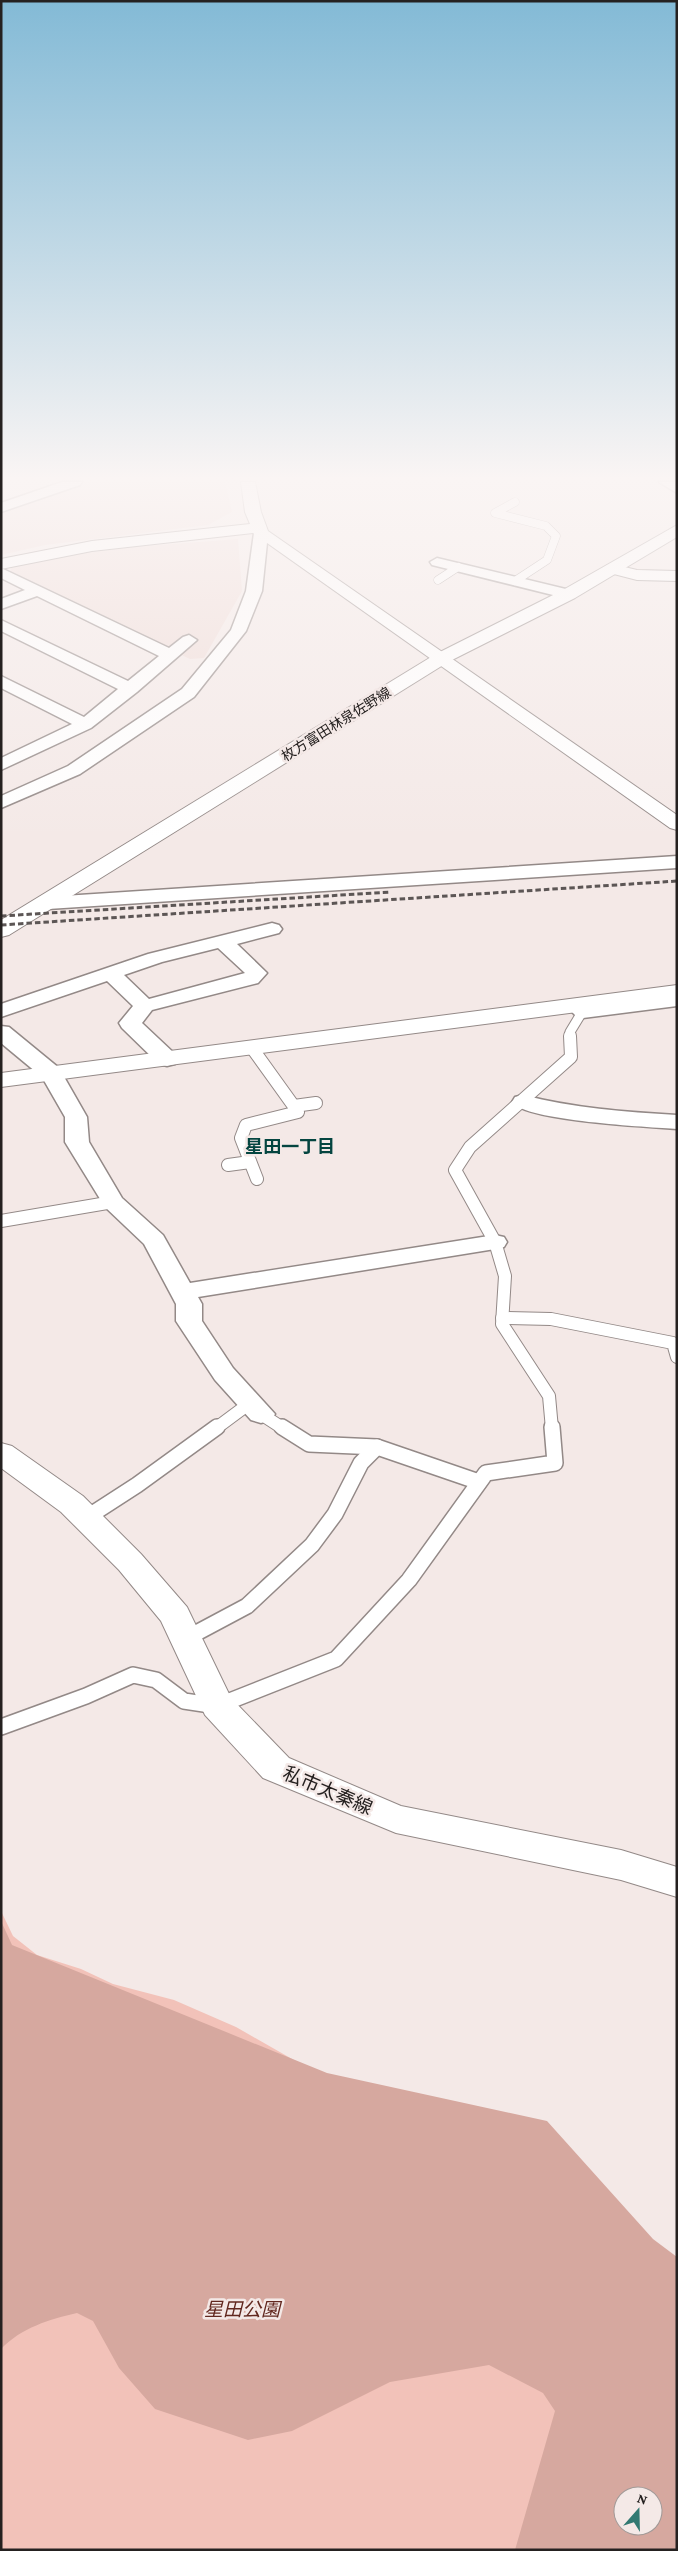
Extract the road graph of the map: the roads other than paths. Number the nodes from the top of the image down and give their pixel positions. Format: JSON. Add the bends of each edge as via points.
{"nodes":[{"id":1,"x":57,"y":601,"type":"edge"},
{"id":2,"x":250,"y":601,"type":"edge"},
{"id":3,"x":361,"y":601,"type":"edge"},
{"id":4,"x":555,"y":601,"type":"edge"},
{"id":5,"x":1,"y":625,"type":"edge"},
{"id":6,"x":190,"y":640,"type":"dead end"},
{"id":7,"x":170,"y":655,"type":"junction"},
{"id":8,"x":442,"y":658,"type":"junction"},
{"id":9,"x":1,"y":681,"type":"edge"},
{"id":10,"x":131,"y":689,"type":"junction"},
{"id":11,"x":85,"y":724,"type":"junction"},
{"id":12,"x":1,"y":743,"type":"edge"},
{"id":13,"x":23,"y":755,"type":"junction"},
{"id":14,"x":1,"y":765,"type":"edge"},
{"id":15,"x":1,"y":803,"type":"edge"},
{"id":16,"x":677,"y":824,"type":"edge"},
{"id":17,"x":677,"y":862,"type":"edge"},
{"id":18,"x":48,"y":904,"type":"junction"},
{"id":19,"x":272,"y":929,"type":"dead end"},
{"id":20,"x":1,"y":930,"type":"edge"},
{"id":21,"x":221,"y":940,"type":"junction"},
{"id":22,"x":110,"y":972,"type":"junction"},
{"id":23,"x":677,"y":992,"type":"edge"},
{"id":24,"x":677,"y":1000,"type":"edge"},
{"id":25,"x":145,"y":1006,"type":"junction"},
{"id":26,"x":585,"y":1008,"type":"junction"},
{"id":27,"x":1,"y":1011,"type":"edge"},
{"id":28,"x":1,"y":1032,"type":"edge"},
{"id":29,"x":252,"y":1048,"type":"junction"},
{"id":30,"x":167,"y":1059,"type":"junction"},
{"id":31,"x":52,"y":1073,"type":"junction"},
{"id":32,"x":1,"y":1080,"type":"edge"},
{"id":33,"x":523,"y":1102,"type":"junction"},
{"id":34,"x":316,"y":1103,"type":"dead end"},
{"id":35,"x":294,"y":1106,"type":"junction"},
{"id":36,"x":677,"y":1122,"type":"edge"},
{"id":37,"x":250,"y":1162,"type":"junction"},
{"id":38,"x":228,"y":1165,"type":"dead end"},
{"id":39,"x":256,"y":1179,"type":"dead end"},
{"id":40,"x":113,"y":1202,"type":"junction"},
{"id":41,"x":1,"y":1221,"type":"edge"},
{"id":42,"x":495,"y":1242,"type":"junction"},
{"id":43,"x":181,"y":1292,"type":"junction"},
{"id":44,"x":502,"y":1318,"type":"junction"},
{"id":45,"x":677,"y":1357,"type":"edge"},
{"id":46,"x":256,"y":1408,"type":"junction"},
{"id":47,"x":377,"y":1447,"type":"junction"},
{"id":48,"x":1,"y":1453,"type":"edge"},
{"id":49,"x":479,"y":1482,"type":"junction"},
{"id":50,"x":86,"y":1518,"type":"junction"},
{"id":51,"x":187,"y":1638,"type":"junction"},
{"id":52,"x":218,"y":1706,"type":"junction"},
{"id":53,"x":1,"y":1727,"type":"edge"},
{"id":54,"x":677,"y":1882,"type":"edge"}],
"edges":[{"from":1,"to":7,"type":"street"},
{"from":2,"to":15,"type":"street","via":[[238,631],[188,694],[74,770]]},
{"from":3,"to":8,"type":"street"},
{"from":4,"to":8,"type":"street","name":"枚方富田林泉佐野線"},
{"from":5,"to":10,"type":"street"},
{"from":6,"to":7,"type":"street"},
{"from":7,"to":10,"type":"street"},
{"from":8,"to":16,"type":"street"},
{"from":8,"to":18,"type":"street","name":"枚方富田林泉佐野線"},
{"from":9,"to":11,"type":"street"},
{"from":10,"to":11,"type":"street"},
{"from":11,"to":13,"type":"street"},
{"from":12,"to":13,"type":"street"},
{"from":13,"to":14,"type":"street"},
{"from":17,"to":18,"type":"street"},
{"from":18,"to":20,"type":"street","name":"枚方富田林泉佐野線"},
{"from":19,"to":21,"type":"street"},
{"from":21,"to":22,"type":"street"},
{"from":21,"to":25,"type":"street","via":[[258,973],[251,979]]},
{"from":22,"to":25,"type":"street"},
{"from":22,"to":27,"type":"street"},
{"from":23,"to":26,"type":"street"},
{"from":24,"to":26,"type":"street"},
{"from":25,"to":30,"type":"street","via":[[130,1024]]},
{"from":26,"to":29,"type":"street"},
{"from":26,"to":33,"type":"lane","via":[[570,1032],[571,1057]]},
{"from":28,"to":31,"type":"street"},
{"from":29,"to":30,"type":"street"},
{"from":29,"to":35,"type":"lane"},
{"from":30,"to":31,"type":"street"},
{"from":31,"to":32,"type":"street"},
{"from":31,"to":40,"type":"street","via":[[76,1116],[78,1142]]},
{"from":33,"to":36,"type":"street","via":[[535,1108]]},
{"from":33,"to":42,"type":"lane","via":[[470,1147],[454,1170]]},
{"from":34,"to":35,"type":"lane"},
{"from":35,"to":37,"type":"lane","via":[[298,1112],[246,1125],[241,1138]]},
{"from":37,"to":38,"type":"lane"},
{"from":37,"to":39,"type":"lane"},
{"from":40,"to":41,"type":"lane"},
{"from":40,"to":43,"type":"street","via":[[154,1240]]},
{"from":42,"to":43,"type":"street"},
{"from":42,"to":44,"type":"lane","via":[[505,1276]]},
{"from":43,"to":46,"type":"street","via":[[189,1304],[189,1321],[224,1374]]},
{"from":44,"to":45,"type":"lane","via":[[551,1319],[673,1343]]},
{"from":44,"to":49,"type":"lane","via":[[502,1324],[549,1396],[555,1463],[486,1473]]},
{"from":46,"to":47,"type":"lane","via":[[309,1444]]},
{"from":46,"to":50,"type":"lane"},
{"from":47,"to":49,"type":"lane"},
{"from":47,"to":51,"type":"lane","via":[[361,1463],[335,1514],[312,1545],[247,1606]]},
{"from":48,"to":50,"type":"street","name":"私市太秦線","via":[[72,1504]]},
{"from":49,"to":52,"type":"lane","via":[[409,1580],[336,1659]]},
{"from":50,"to":51,"type":"street","name":"私市太秦線","via":[[130,1562],[175,1615]]},
{"from":51,"to":52,"type":"street","name":"私市太秦線"},
{"from":52,"to":53,"type":"lane","via":[[184,1701],[156,1680],[133,1675]]},
{"from":52,"to":54,"type":"street","name":"私市太秦線","via":[[276,1768],[396,1819],[621,1865]]}]}
